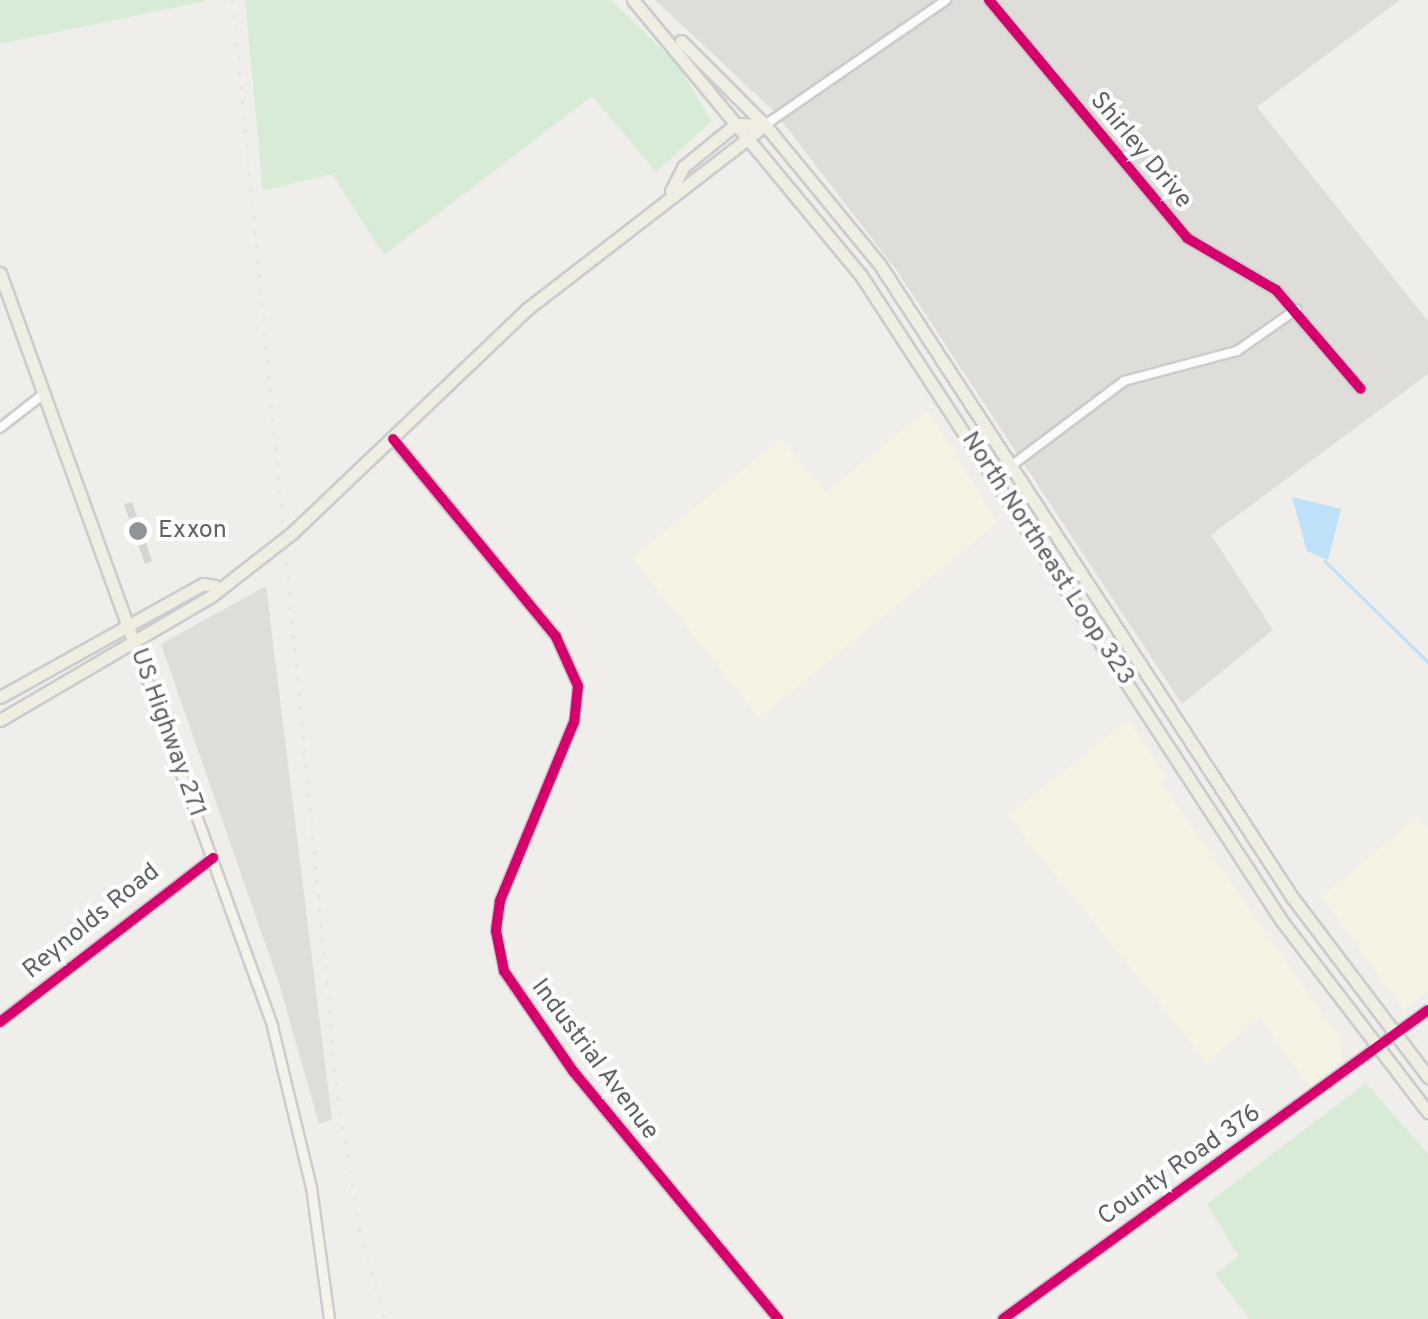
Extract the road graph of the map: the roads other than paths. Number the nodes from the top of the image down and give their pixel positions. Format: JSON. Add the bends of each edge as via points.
{"nodes":[{"id":1,"x":633,"y":0,"type":"edge"},
{"id":2,"x":946,"y":0,"type":"edge"},
{"id":3,"x":989,"y":0,"type":"edge"},
{"id":4,"x":650,"y":17,"type":"junction"},
{"id":5,"x":736,"y":124,"type":"junction"},
{"id":6,"x":765,"y":125,"type":"junction"},
{"id":7,"x":748,"y":138,"type":"junction"},
{"id":8,"x":671,"y":191,"type":"junction"},
{"id":9,"x":880,"y":265,"type":"junction"},
{"id":10,"x":0,"y":272,"type":"edge"},
{"id":11,"x":862,"y":277,"type":"junction"},
{"id":12,"x":1297,"y":309,"type":"junction"},
{"id":13,"x":1361,"y":389,"type":"dead end"},
{"id":14,"x":42,"y":396,"type":"junction"},
{"id":15,"x":0,"y":428,"type":"edge"},
{"id":16,"x":393,"y":440,"type":"junction"},
{"id":17,"x":1012,"y":465,"type":"junction"},
{"id":18,"x":995,"y":478,"type":"junction"},
{"id":19,"x":1054,"y":530,"type":"junction"},
{"id":20,"x":1036,"y":542,"type":"junction"},
{"id":21,"x":215,"y":586,"type":"junction"},
{"id":22,"x":128,"y":627,"type":"junction"},
{"id":23,"x":134,"y":641,"type":"junction"},
{"id":24,"x":0,"y":697,"type":"edge"},
{"id":25,"x":0,"y":720,"type":"edge"},
{"id":26,"x":1234,"y":807,"type":"junction"},
{"id":27,"x":1215,"y":819,"type":"junction"},
{"id":28,"x":213,"y":858,"type":"junction"},
{"id":29,"x":1428,"y":1010,"type":"edge"},
{"id":30,"x":0,"y":1022,"type":"edge"},
{"id":31,"x":1395,"y":1036,"type":"junction"},
{"id":32,"x":1378,"y":1050,"type":"junction"},
{"id":33,"x":1428,"y":1077,"type":"edge"},
{"id":34,"x":1428,"y":1112,"type":"edge"},
{"id":35,"x":329,"y":1319,"type":"edge"},
{"id":36,"x":778,"y":1319,"type":"edge"},
{"id":37,"x":1003,"y":1319,"type":"edge"}],
"edges":[{"from":1,"to":4,"type":"highway","name":"North Northeast Loop 323"},
{"from":2,"to":6,"type":"street"},
{"from":3,"to":12,"type":"street","name":"Shirley Drive","via":[[1187,238]]},
{"from":4,"to":5,"type":"highway","name":"North Northeast Loop 323"},
{"from":4,"to":6,"type":"highway","name":"North Northeast Loop 323"},
{"from":5,"to":6,"type":"highway"},
{"from":5,"to":7,"type":"highway","name":"North Northeast Loop 323"},
{"from":5,"to":8,"type":"highway","via":[[683,166]]},
{"from":6,"to":7,"type":"highway"},
{"from":6,"to":9,"type":"highway","name":"North Northeast Loop 323"},
{"from":7,"to":8,"type":"highway"},
{"from":7,"to":11,"type":"highway","name":"North Northeast Loop 323"},
{"from":8,"to":16,"type":"highway","via":[[503,331]]},
{"from":9,"to":11,"type":"highway"},
{"from":9,"to":17,"type":"highway","name":"North Northeast Loop 323"},
{"from":10,"to":14,"type":"highway","name":"US Highway 271"},
{"from":11,"to":18,"type":"highway","name":"North Northeast Loop 323"},
{"from":12,"to":13,"type":"street","name":"Shirley Drive"},
{"from":12,"to":17,"type":"street","via":[[1237,351],[1124,382]]},
{"from":14,"to":15,"type":"street"},
{"from":14,"to":22,"type":"highway","name":"US Highway 271"},
{"from":16,"to":21,"type":"highway","via":[[304,524]]},
{"from":16,"to":36,"type":"street","name":"Industrial Avenue","via":[[556,637],[578,686],[574,722],[500,901],[496,932],[504,970],[573,1072]]},
{"from":17,"to":18,"type":"street"},
{"from":17,"to":19,"type":"highway","name":"North Northeast Loop 323"},
{"from":18,"to":20,"type":"highway","name":"North Northeast Loop 323"},
{"from":19,"to":20,"type":"highway"},
{"from":19,"to":26,"type":"highway","name":"North Northeast Loop 323"},
{"from":20,"to":27,"type":"highway","name":"North Northeast Loop 323"},
{"from":21,"to":22,"type":"highway","via":[[203,584]]},
{"from":21,"to":23,"type":"highway","via":[[210,597]]},
{"from":22,"to":23,"type":"highway","name":"US Highway 271"},
{"from":22,"to":24,"type":"highway"},
{"from":23,"to":25,"type":"highway"},
{"from":23,"to":28,"type":"main road","name":"US Highway 271"},
{"from":26,"to":27,"type":"highway"},
{"from":26,"to":31,"type":"highway","name":"North Northeast Loop 323"},
{"from":27,"to":32,"type":"highway","name":"North Northeast Loop 323"},
{"from":28,"to":30,"type":"street","name":"Reynolds Road"},
{"from":28,"to":35,"type":"main road","name":"US Highway 271","via":[[290,1094]]},
{"from":29,"to":31,"type":"street","name":"County Road 376"},
{"from":31,"to":32,"type":"street","name":"County Road 376"},
{"from":31,"to":33,"type":"highway","name":"North Northeast Loop 323"},
{"from":32,"to":34,"type":"highway","name":"North Northeast Loop 323"},
{"from":32,"to":37,"type":"street","name":"County Road 376"}]}
